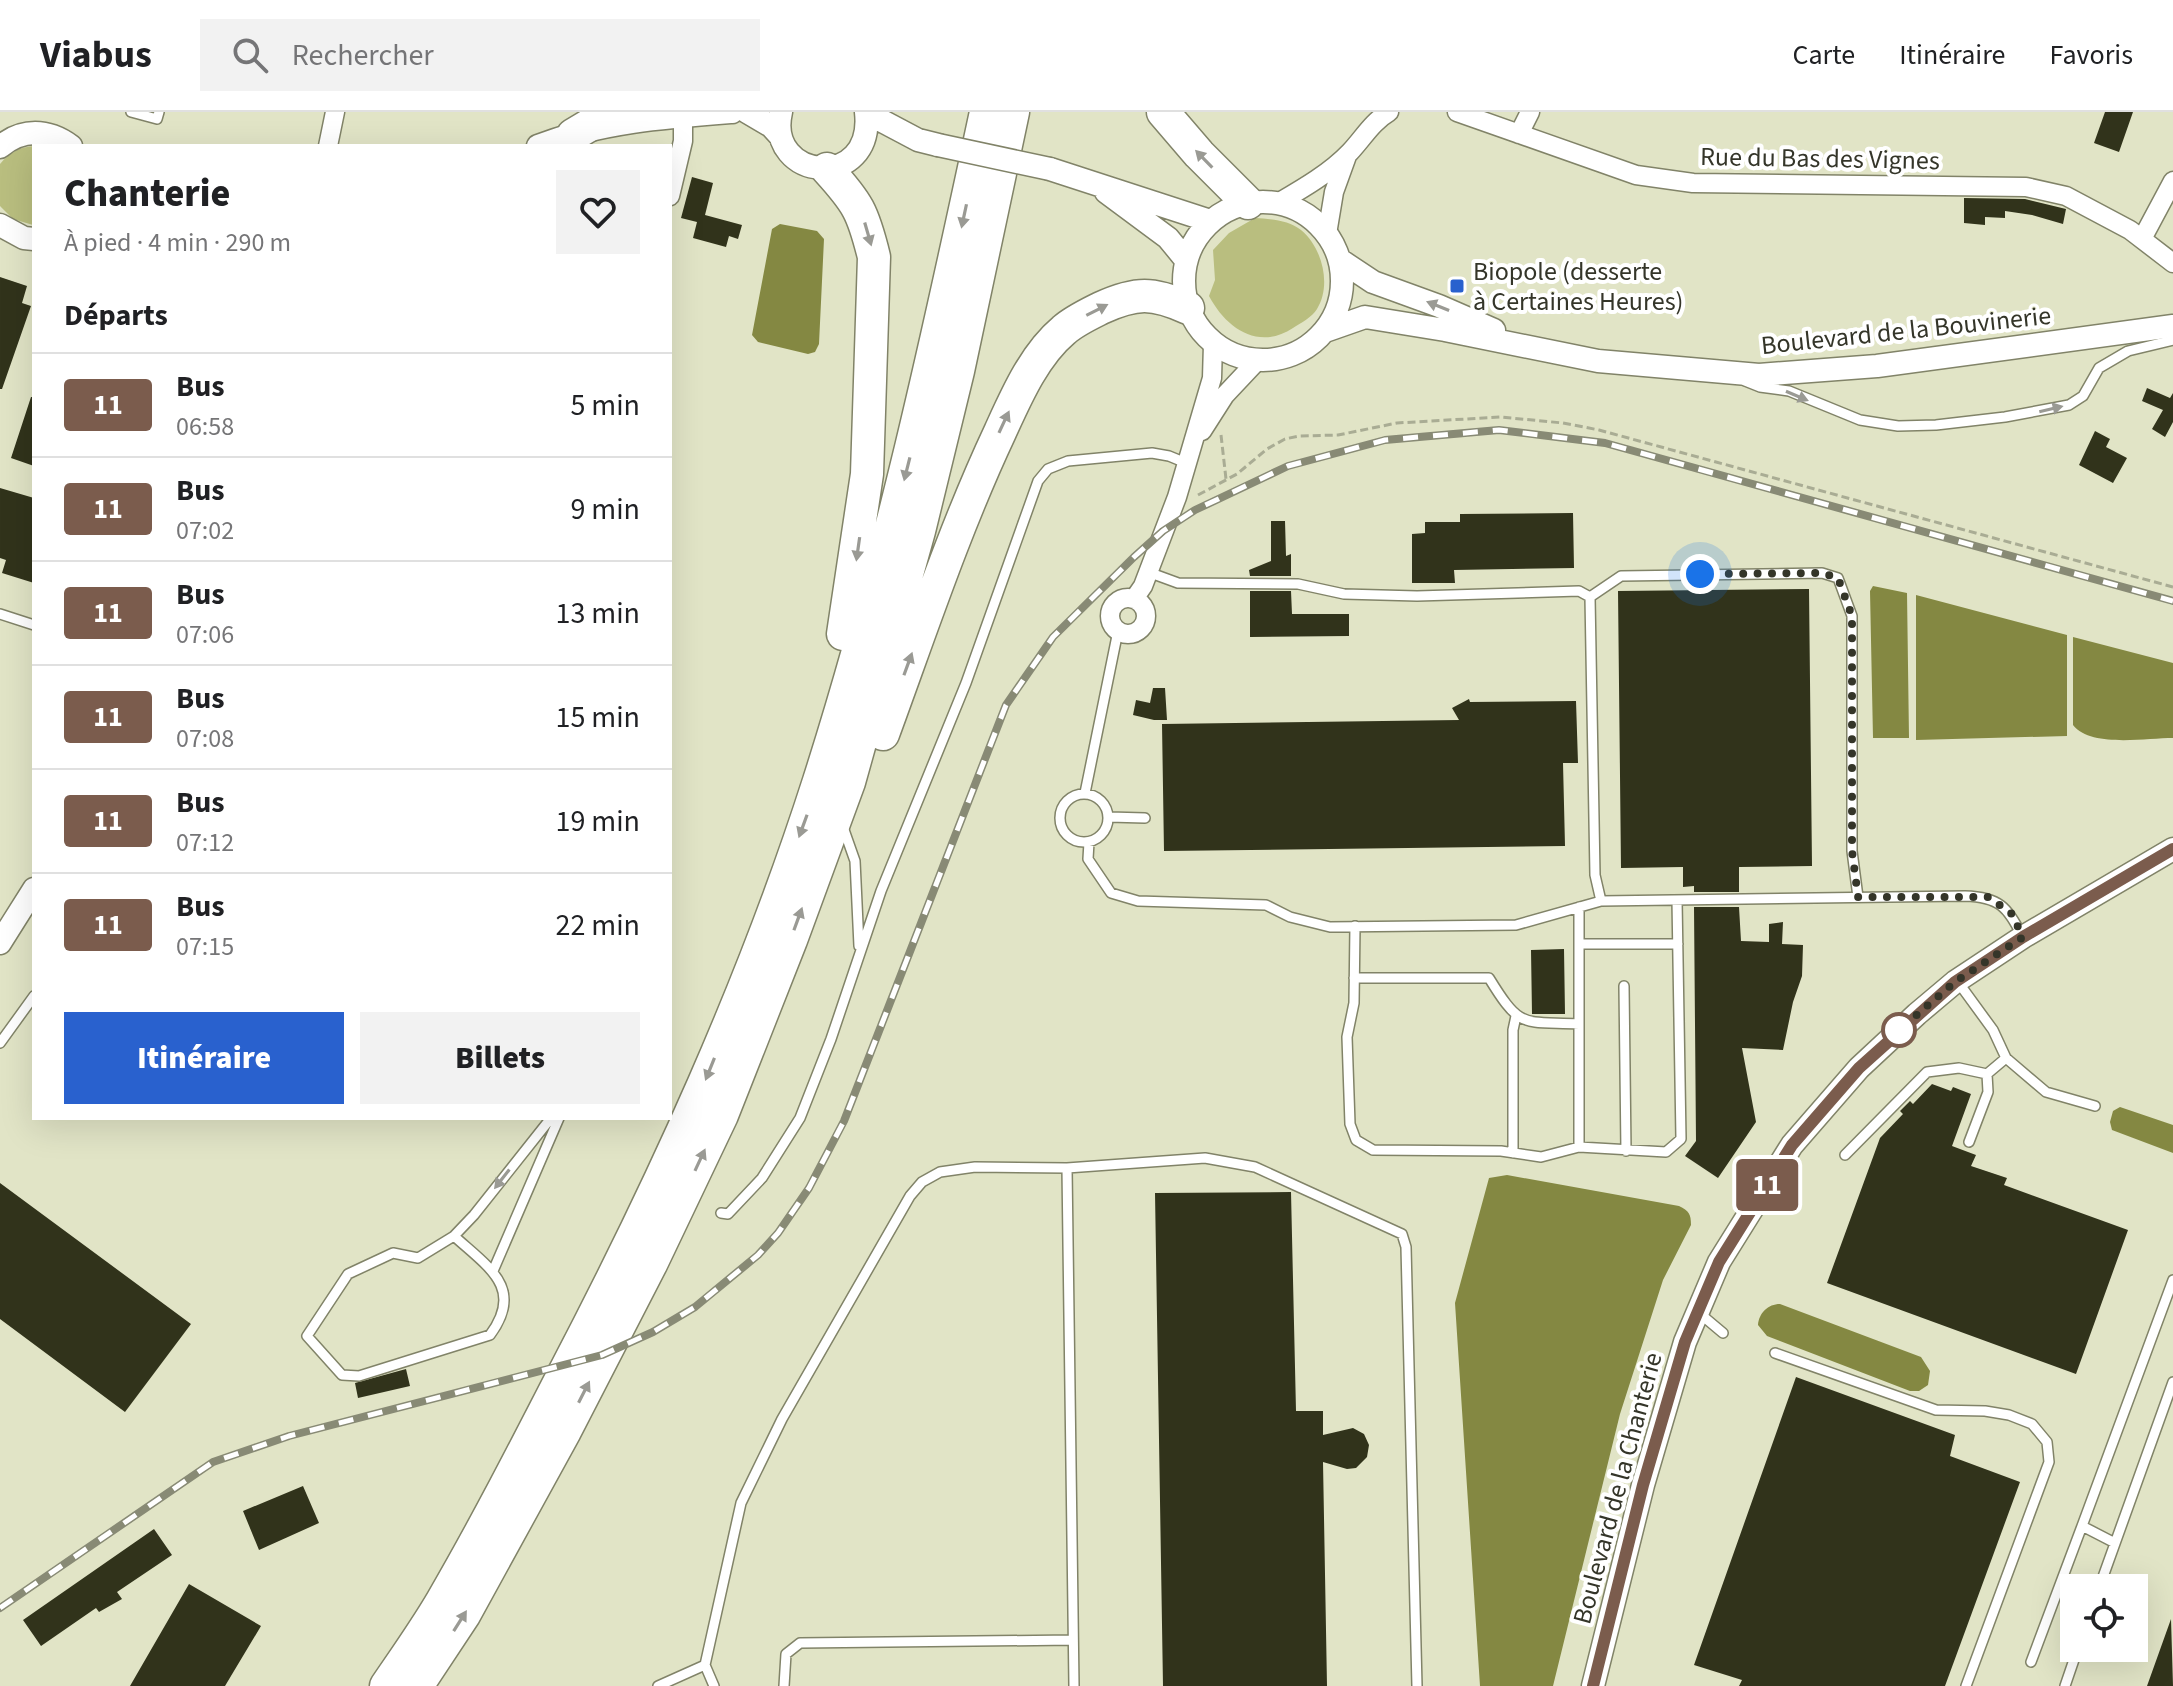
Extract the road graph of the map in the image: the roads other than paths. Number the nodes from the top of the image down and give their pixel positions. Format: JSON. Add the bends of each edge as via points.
{"nodes":[{"id":1,"x":131,"y":112,"type":"edge"},
{"id":2,"x":159,"y":112,"type":"edge"},
{"id":3,"x":335,"y":112,"type":"edge"},
{"id":4,"x":630,"y":112,"type":"edge"},
{"id":5,"x":732,"y":112,"type":"edge"},
{"id":6,"x":747,"y":112,"type":"edge"},
{"id":7,"x":781,"y":112,"type":"edge"},
{"id":8,"x":866,"y":112,"type":"edge"},
{"id":9,"x":986,"y":112,"type":"edge"},
{"id":10,"x":1013,"y":112,"type":"edge"},
{"id":11,"x":1163,"y":112,"type":"edge"},
{"id":12,"x":1389,"y":112,"type":"edge"},
{"id":13,"x":1457,"y":112,"type":"edge"},
{"id":14,"x":1530,"y":112,"type":"edge"},
{"id":15,"x":683,"y":116,"type":"junction"},
{"id":16,"x":1519,"y":134,"type":"junction"},
{"id":17,"x":573,"y":135,"type":"junction"},
{"id":18,"x":780,"y":136,"type":"junction"},
{"id":19,"x":3,"y":141,"type":"edge"},
{"id":20,"x":928,"y":143,"type":"junction"},
{"id":21,"x":68,"y":144,"type":"edge"},
{"id":22,"x":328,"y":144,"type":"edge"},
{"id":23,"x":544,"y":144,"type":"edge"},
{"id":24,"x":860,"y":151,"type":"junction"},
{"id":25,"x":1348,"y":154,"type":"junction"},
{"id":26,"x":827,"y":169,"type":"junction"},
{"id":27,"x":2173,"y":181,"type":"edge"},
{"id":28,"x":1092,"y":182,"type":"junction"},
{"id":29,"x":672,"y":188,"type":"edge"},
{"id":30,"x":1263,"y":203,"type":"junction"},
{"id":31,"x":1210,"y":221,"type":"junction"},
{"id":32,"x":0,"y":225,"type":"edge"},
{"id":33,"x":1327,"y":234,"type":"junction"},
{"id":34,"x":32,"y":239,"type":"edge"},
{"id":35,"x":2142,"y":239,"type":"junction"},
{"id":36,"x":1186,"y":260,"type":"junction"},
{"id":37,"x":1340,"y":260,"type":"junction"},
{"id":38,"x":2173,"y":263,"type":"edge"},
{"id":39,"x":1188,"y":308,"type":"junction"},
{"id":40,"x":2173,"y":326,"type":"edge"},
{"id":41,"x":1325,"y":331,"type":"junction"},
{"id":42,"x":2141,"y":331,"type":"junction"},
{"id":43,"x":2173,"y":338,"type":"edge"},
{"id":44,"x":1213,"y":344,"type":"junction"},
{"id":45,"x":1535,"y":348,"type":"junction"},
{"id":46,"x":1257,"y":361,"type":"junction"},
{"id":47,"x":1723,"y":373,"type":"junction"},
{"id":48,"x":1189,"y":455,"type":"junction"},
{"id":49,"x":1148,"y":572,"type":"junction"},
{"id":50,"x":1590,"y":597,"type":"junction"},
{"id":51,"x":0,"y":614,"type":"edge"},
{"id":52,"x":32,"y":624,"type":"edge"},
{"id":53,"x":1118,"y":631,"type":"joint"},
{"id":54,"x":833,"y":784,"type":"junction"},
{"id":55,"x":1085,"y":793,"type":"junction"},
{"id":56,"x":838,"y":812,"type":"junction"},
{"id":57,"x":1109,"y":817,"type":"junction"},
{"id":58,"x":1145,"y":818,"type":"dead end"},
{"id":59,"x":1089,"y":842,"type":"junction"},
{"id":60,"x":2173,"y":849,"type":"edge"},
{"id":61,"x":32,"y":892,"type":"edge"},
{"id":62,"x":1858,"y":897,"type":"junction"},
{"id":63,"x":1677,"y":900,"type":"junction"},
{"id":64,"x":1601,"y":901,"type":"junction"},
{"id":65,"x":1579,"y":907,"type":"junction"},
{"id":66,"x":1355,"y":926,"type":"junction"},
{"id":67,"x":2023,"y":937,"type":"junction"},
{"id":68,"x":0,"y":943,"type":"edge"},
{"id":69,"x":1579,"y":944,"type":"junction"},
{"id":70,"x":1678,"y":944,"type":"junction"},
{"id":71,"x":859,"y":951,"type":"junction"},
{"id":72,"x":1354,"y":978,"type":"junction"},
{"id":73,"x":1957,"y":980,"type":"junction"},
{"id":74,"x":1624,"y":986,"type":"dead end"},
{"id":75,"x":32,"y":999,"type":"edge"},
{"id":76,"x":1516,"y":1016,"type":"junction"},
{"id":77,"x":1579,"y":1024,"type":"junction"},
{"id":78,"x":0,"y":1043,"type":"edge"},
{"id":79,"x":2006,"y":1058,"type":"junction"},
{"id":80,"x":1987,"y":1074,"type":"junction"},
{"id":81,"x":2095,"y":1106,"type":"dead end"},
{"id":82,"x":549,"y":1120,"type":"edge"},
{"id":83,"x":558,"y":1120,"type":"edge"},
{"id":84,"x":1969,"y":1142,"type":"dead end"},
{"id":85,"x":1579,"y":1147,"type":"junction"},
{"id":86,"x":1626,"y":1151,"type":"junction"},
{"id":87,"x":1513,"y":1153,"type":"junction"},
{"id":88,"x":1845,"y":1155,"type":"dead end"},
{"id":89,"x":1067,"y":1168,"type":"junction"},
{"id":90,"x":721,"y":1213,"type":"dead end"},
{"id":91,"x":454,"y":1236,"type":"junction"},
{"id":92,"x":493,"y":1271,"type":"junction"},
{"id":93,"x":2173,"y":1280,"type":"edge"},
{"id":94,"x":1698,"y":1312,"type":"junction"},
{"id":95,"x":1723,"y":1333,"type":"dead end"},
{"id":96,"x":1775,"y":1353,"type":"dead end"},
{"id":97,"x":2173,"y":1382,"type":"edge"},
{"id":98,"x":2082,"y":1526,"type":"junction"},
{"id":99,"x":2115,"y":1543,"type":"junction"},
{"id":100,"x":2104,"y":1574,"type":"edge"},
{"id":101,"x":1073,"y":1640,"type":"junction"},
{"id":102,"x":2031,"y":1662,"type":"dead end"},
{"id":103,"x":2073,"y":1662,"type":"edge"},
{"id":104,"x":705,"y":1665,"type":"junction"},
{"id":105,"x":386,"y":1686,"type":"edge"},
{"id":106,"x":417,"y":1686,"type":"edge"},
{"id":107,"x":658,"y":1686,"type":"edge"},
{"id":108,"x":714,"y":1686,"type":"edge"},
{"id":109,"x":784,"y":1686,"type":"edge"},
{"id":110,"x":1074,"y":1686,"type":"edge"},
{"id":111,"x":1417,"y":1686,"type":"edge"},
{"id":112,"x":1593,"y":1686,"type":"edge"},
{"id":113,"x":1966,"y":1686,"type":"edge"},
{"id":114,"x":2065,"y":1686,"type":"edge"}],
"edges":[{"from":1,"to":2,"type":"lane","via":[[157,119]]},
{"from":3,"to":22,"type":"street"},
{"from":4,"to":17,"type":"highway","via":[[598,120]]},
{"from":5,"to":15,"type":"street"},
{"from":6,"to":18,"type":"street"},
{"from":7,"to":18,"type":"street"},
{"from":8,"to":20,"type":"street"},
{"from":8,"to":24,"type":"street","via":[[867,133]]},
{"from":9,"to":54,"type":"highway","one_way":true},
{"from":10,"to":54,"type":"highway","via":[[919,531]]},
{"from":30,"to":11,"type":"highway","one_way":true,"via":[[1199,154]]},
{"from":12,"to":25,"type":"street"},
{"from":13,"to":16,"type":"street","name":"Rue du Bas des Vignes"},
{"from":14,"to":16,"type":"street"},
{"from":15,"to":17,"type":"street"},
{"from":15,"to":29,"type":"street"},
{"from":16,"to":35,"type":"street","name":"Rue du Bas des Vignes","via":[[1636,175],[1693,183],[2026,187],[2066,196]]},
{"from":17,"to":23,"type":"street"},
{"from":18,"to":26,"type":"street","via":[[790,154],[807,166]]},
{"from":19,"to":21,"type":"street","via":[[43,133]]},
{"from":20,"to":24,"type":"street","via":[[887,142]]},
{"from":20,"to":28,"type":"street","bridge":true},
{"from":24,"to":26,"type":"street"},
{"from":25,"to":30,"type":"street","via":[[1312,183]]},
{"from":25,"to":33,"type":"street"},
{"from":26,"to":54,"type":"highway","one_way":true,"via":[[856,202],[874,257],[867,474],[848,613],[814,743]]},
{"from":27,"to":35,"type":"street"},
{"from":28,"to":31,"type":"street"},
{"from":28,"to":36,"type":"street","via":[[1168,238]]},
{"from":30,"to":31,"type":"street","via":[[1228,210]]},
{"from":30,"to":33,"type":"street","via":[[1305,214]]},
{"from":31,"to":36,"type":"street"},
{"from":32,"to":34,"type":"street"},
{"from":33,"to":37,"type":"street"},
{"from":35,"to":38,"type":"street","name":"Rue du Bas des Vignes"},
{"from":36,"to":39,"type":"street"},
{"from":37,"to":41,"type":"street","via":[[1337,309]]},
{"from":45,"to":37,"type":"street","name":"Boulevard de la Bouvinerie","one_way":true,"via":[[1373,282]]},
{"from":39,"to":44,"type":"street"},
{"from":54,"to":39,"type":"highway","one_way":true,"via":[[877,749],[974,487],[1038,359],[1064,330],[1123,298],[1164,297]]},
{"from":40,"to":42,"type":"street","name":"Boulevard de la Bouvinerie"},
{"from":41,"to":45,"type":"street","name":"Boulevard de la Bouvinerie","via":[[1365,317]]},
{"from":41,"to":46,"type":"street","via":[[1295,354]]},
{"from":42,"to":43,"type":"street","name":"Boulevard de la Bouvinerie"},
{"from":42,"to":47,"type":"street","name":"Boulevard de la Bouvinerie","via":[[1877,366]]},
{"from":47,"to":43,"type":"lane","one_way":true,"via":[[1789,391],[1860,420],[1936,425],[2069,405],[2083,396],[2099,368],[2128,351]]},
{"from":44,"to":46,"type":"street"},
{"from":44,"to":48,"type":"street","via":[[1212,378]]},
{"from":45,"to":47,"type":"street","name":"Boulevard de la Bouvinerie","via":[[1598,361]]},
{"from":46,"to":48,"type":"street","via":[[1225,395]]},
{"from":48,"to":49,"type":"street"},
{"from":48,"to":71,"type":"lane","via":[[1152,453],[1061,462],[1043,474]]},
{"from":49,"to":50,"type":"lane","via":[[1178,583],[1298,584],[1344,594],[1579,591]]},
{"from":49,"to":53,"type":"street","via":[[1134,599],[1125,598],[1111,608],[1109,617]]},
{"from":50,"to":62,"type":"lane","via":[[1621,576],[1822,573],[1838,578],[1852,616],[1852,851]]},
{"from":50,"to":64,"type":"lane","via":[[1595,875]]},
{"from":51,"to":52,"type":"lane"},
{"from":53,"to":55,"type":"lane"},
{"from":54,"to":56,"type":"highway"},
{"from":54,"to":105,"type":"highway","one_way":true,"via":[[627,1254],[441,1603]]},
{"from":55,"to":57,"type":"lane","via":[[1106,805]]},
{"from":55,"to":59,"type":"lane","via":[[1064,803],[1060,814],[1067,836]]},
{"from":56,"to":71,"type":"lane","via":[[855,861]]},
{"from":106,"to":56,"type":"highway","one_way":true,"via":[[472,1602],[651,1264],[722,1115]]},
{"from":57,"to":58,"type":"lane"},
{"from":57,"to":59,"type":"lane","via":[[1100,838]]},
{"from":59,"to":66,"type":"lane","via":[[1088,859],[1111,893],[1138,901],[1266,905],[1330,927]]},
{"from":60,"to":67,"type":"street","name":"Boulevard de la Chanterie"},
{"from":61,"to":68,"type":"street"},
{"from":62,"to":63,"type":"lane"},
{"from":62,"to":67,"type":"lane","via":[[1988,897],[2011,913]]},
{"from":63,"to":64,"type":"lane"},
{"from":63,"to":70,"type":"lane"},
{"from":64,"to":65,"type":"lane"},
{"from":65,"to":66,"type":"lane","via":[[1516,925]]},
{"from":65,"to":69,"type":"lane"},
{"from":66,"to":72,"type":"lane"},
{"from":67,"to":73,"type":"street","name":"Boulevard de la Chanterie"},
{"from":69,"to":70,"type":"lane"},
{"from":69,"to":77,"type":"lane"},
{"from":70,"to":86,"type":"lane","via":[[1681,1139],[1666,1152]]},
{"from":71,"to":90,"type":"lane","via":[[831,1039],[789,1139],[762,1178],[728,1214]]},
{"from":72,"to":76,"type":"lane","via":[[1489,978]]},
{"from":72,"to":87,"type":"lane","via":[[1347,1037],[1350,1124],[1356,1140],[1373,1150]]},
{"from":73,"to":79,"type":"lane"},
{"from":73,"to":94,"type":"street","name":"Boulevard de la Chanterie","via":[[1859,1068],[1792,1145],[1719,1262]]},
{"from":74,"to":86,"type":"lane"},
{"from":75,"to":78,"type":"lane"},
{"from":76,"to":77,"type":"lane","via":[[1523,1021]]},
{"from":76,"to":87,"type":"lane"},
{"from":77,"to":85,"type":"lane"},
{"from":79,"to":80,"type":"lane"},
{"from":79,"to":81,"type":"lane","via":[[2046,1092]]},
{"from":80,"to":84,"type":"lane","via":[[1988,1092]]},
{"from":80,"to":88,"type":"lane","via":[[1959,1068],[1927,1072]]},
{"from":82,"to":91,"type":"lane","one_way":true},
{"from":83,"to":92,"type":"lane"},
{"from":85,"to":86,"type":"lane"},
{"from":85,"to":87,"type":"lane","via":[[1541,1157]]},
{"from":89,"to":101,"type":"lane"},
{"from":89,"to":104,"type":"lane","via":[[940,1172],[910,1196],[782,1419],[741,1503]]},
{"from":89,"to":111,"type":"lane","via":[[1205,1158],[1255,1167],[1402,1234]]},
{"from":91,"to":92,"type":"lane"},
{"from":91,"to":92,"type":"lane","via":[[418,1258],[393,1253],[348,1274],[307,1336],[342,1375],[359,1376],[490,1335],[502,1319],[505,1297]]},
{"from":93,"to":98,"type":"lane"},
{"from":94,"to":95,"type":"lane"},
{"from":94,"to":112,"type":"street","name":"Boulevard de la Chanterie","via":[[1664,1409]]},
{"from":96,"to":113,"type":"lane","via":[[1936,1410],[2009,1415],[2032,1424],[2047,1442],[2049,1462]]},
{"from":97,"to":99,"type":"lane"},
{"from":98,"to":99,"type":"lane"},
{"from":98,"to":102,"type":"lane"},
{"from":99,"to":100,"type":"lane"},
{"from":101,"to":109,"type":"lane","via":[[800,1643],[786,1654]]},
{"from":101,"to":110,"type":"lane"},
{"from":103,"to":114,"type":"lane"},
{"from":104,"to":107,"type":"lane"},
{"from":104,"to":108,"type":"lane"}]}
